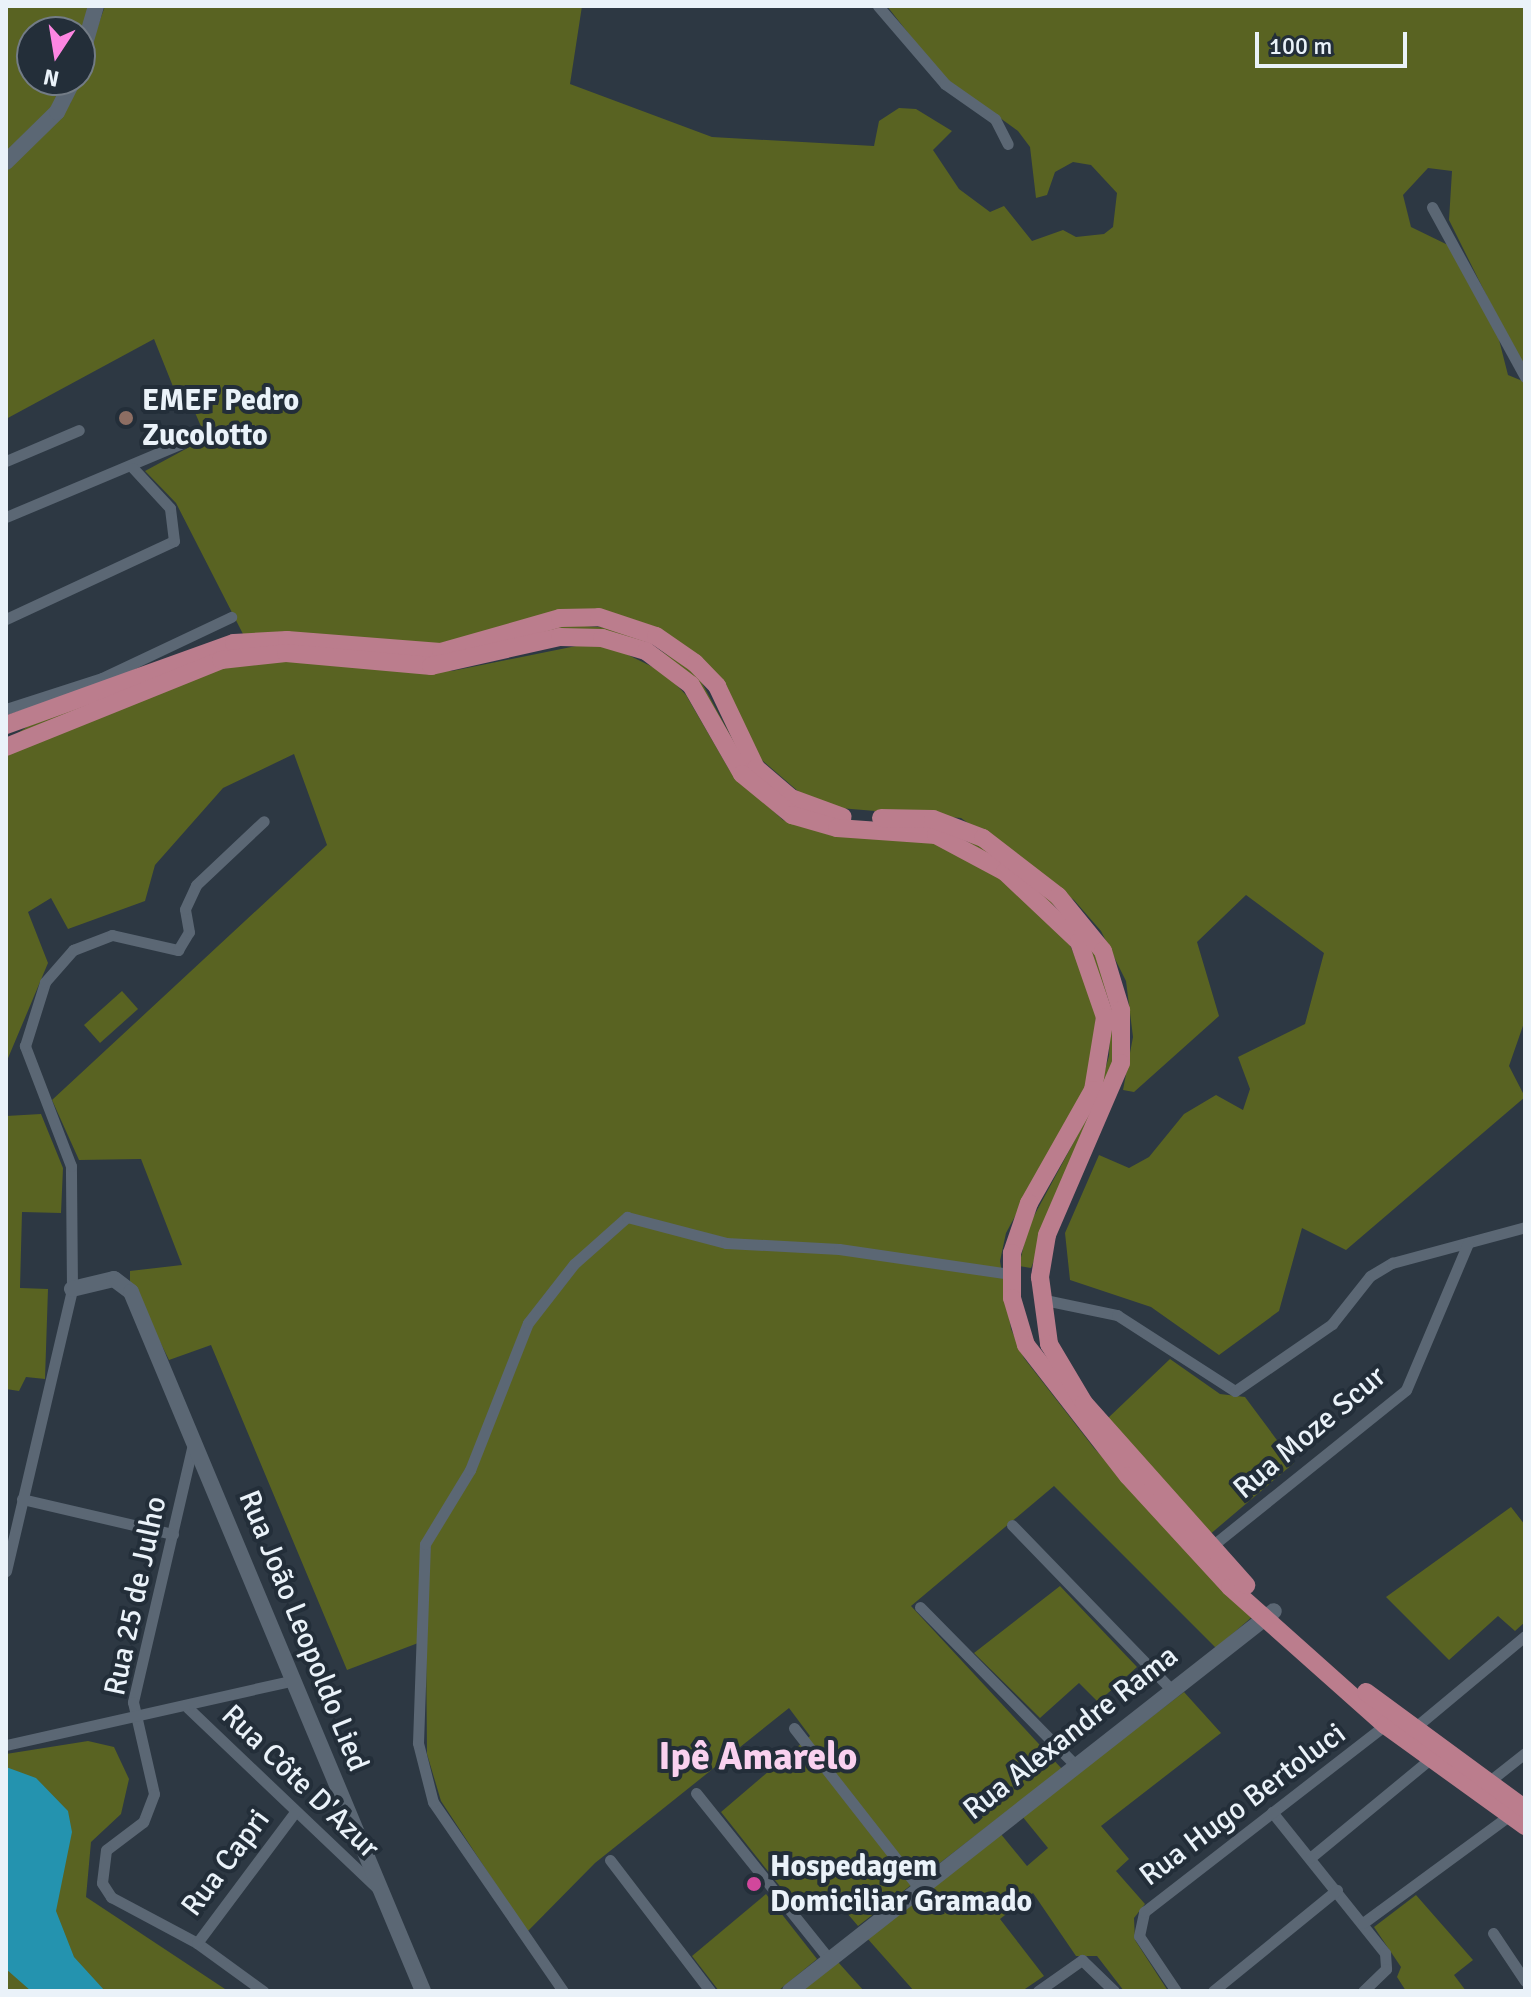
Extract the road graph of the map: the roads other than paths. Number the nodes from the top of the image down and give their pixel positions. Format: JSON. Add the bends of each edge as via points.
{"nodes":[{"id":1,"x":878,"y":6,"type":"edge"},
{"id":2,"x":65,"y":96,"type":"edge"},
{"id":3,"x":1008,"y":144,"type":"dead end"},
{"id":4,"x":6,"y":162,"type":"edge"},
{"id":5,"x":1432,"y":207,"type":"dead end"},
{"id":6,"x":1525,"y":377,"type":"edge"},
{"id":7,"x":79,"y":430,"type":"dead end"},
{"id":8,"x":201,"y":435,"type":"dead end"},
{"id":9,"x":6,"y":461,"type":"edge"},
{"id":10,"x":133,"y":468,"type":"junction"},
{"id":11,"x":6,"y":517,"type":"edge"},
{"id":12,"x":231,"y":617,"type":"dead end"},
{"id":13,"x":6,"y":619,"type":"edge"},
{"id":14,"x":40,"y":704,"type":"junction"},
{"id":15,"x":6,"y":709,"type":"edge"},
{"id":16,"x":6,"y":725,"type":"edge"},
{"id":17,"x":6,"y":736,"type":"edge"},
{"id":18,"x":6,"y":747,"type":"edge"},
{"id":19,"x":264,"y":821,"type":"dead end"},
{"id":20,"x":1525,"y":1227,"type":"edge"},
{"id":21,"x":1468,"y":1243,"type":"junction"},
{"id":22,"x":1011,"y":1274,"type":"junction"},
{"id":23,"x":1040,"y":1277,"type":"junction"},
{"id":24,"x":72,"y":1289,"type":"junction"},
{"id":25,"x":1012,"y":1298,"type":"junction"},
{"id":26,"x":1040,"y":1299,"type":"junction"},
{"id":27,"x":195,"y":1435,"type":"junction"},
{"id":28,"x":22,"y":1499,"type":"junction"},
{"id":29,"x":1012,"y":1525,"type":"dead end"},
{"id":30,"x":173,"y":1534,"type":"junction"},
{"id":31,"x":1205,"y":1552,"type":"junction"},
{"id":32,"x":6,"y":1571,"type":"edge"},
{"id":33,"x":920,"y":1607,"type":"dead end"},
{"id":34,"x":1270,"y":1615,"type":"junction"},
{"id":35,"x":1525,"y":1636,"type":"edge"},
{"id":36,"x":290,"y":1681,"type":"junction"},
{"id":37,"x":1171,"y":1689,"type":"junction"},
{"id":38,"x":188,"y":1708,"type":"junction"},
{"id":39,"x":137,"y":1718,"type":"junction"},
{"id":40,"x":1385,"y":1725,"type":"junction"},
{"id":41,"x":794,"y":1728,"type":"dead end"},
{"id":42,"x":1411,"y":1730,"type":"junction"},
{"id":43,"x":6,"y":1745,"type":"edge"},
{"id":44,"x":1525,"y":1753,"type":"edge"},
{"id":45,"x":1430,"y":1759,"type":"junction"},
{"id":46,"x":1075,"y":1765,"type":"junction"},
{"id":47,"x":1487,"y":1783,"type":"junction"},
{"id":48,"x":696,"y":1793,"type":"dead end"},
{"id":49,"x":295,"y":1812,"type":"junction"},
{"id":50,"x":1272,"y":1812,"type":"junction"},
{"id":51,"x":1520,"y":1814,"type":"edge"},
{"id":52,"x":1310,"y":1858,"type":"junction"},
{"id":53,"x":610,"y":1860,"type":"dead end"},
{"id":54,"x":919,"y":1888,"type":"junction"},
{"id":55,"x":379,"y":1890,"type":"junction"},
{"id":56,"x":1337,"y":1890,"type":"junction"},
{"id":57,"x":1363,"y":1923,"type":"junction"},
{"id":58,"x":1493,"y":1933,"type":"dead end"},
{"id":59,"x":197,"y":1943,"type":"junction"},
{"id":60,"x":829,"y":1959,"type":"junction"},
{"id":61,"x":1525,"y":1981,"type":"edge"},
{"id":62,"x":263,"y":1991,"type":"edge"},
{"id":63,"x":423,"y":1991,"type":"edge"},
{"id":64,"x":563,"y":1991,"type":"edge"},
{"id":65,"x":710,"y":1991,"type":"edge"},
{"id":66,"x":790,"y":1991,"type":"edge"},
{"id":67,"x":1038,"y":1991,"type":"edge"},
{"id":68,"x":1114,"y":1991,"type":"edge"},
{"id":69,"x":1176,"y":1991,"type":"edge"},
{"id":70,"x":1213,"y":1991,"type":"edge"},
{"id":71,"x":1363,"y":1991,"type":"edge"}],
"edges":[{"from":1,"to":3,"type":"street","via":[[945,84],[995,119]]},
{"from":2,"to":4,"type":"street","via":[[57,112]]},
{"from":5,"to":6,"type":"street"},
{"from":7,"to":9,"type":"street"},
{"from":8,"to":10,"type":"street"},
{"from":10,"to":11,"type":"street"},
{"from":10,"to":13,"type":"street","via":[[170,508],[174,541]]},
{"from":12,"to":14,"type":"street"},
{"from":14,"to":15,"type":"street"},
{"from":14,"to":16,"type":"main road"},
{"from":14,"to":17,"type":"main road"},
{"from":14,"to":23,"type":"main road","via":[[248,641],[441,652],[583,617],[656,636],[717,686],[746,754],[779,789],[838,816],[913,817],[963,827],[1058,896],[1103,951],[1121,1010],[1121,1063],[1053,1217]]},
{"from":18,"to":22,"type":"main road","via":[[190,671],[264,653],[431,666],[583,636],[646,651],[696,692],[734,762],[772,803],[819,825],[956,841],[1042,901],[1079,942],[1103,999],[1102,1054],[1085,1107],[1023,1216]]},
{"from":19,"to":24,"type":"street","via":[[196,885],[185,909],[189,932],[178,950],[97,939],[62,957],[45,982],[25,1046],[71,1166]]},
{"from":20,"to":21,"type":"street"},
{"from":21,"to":26,"type":"street","via":[[1370,1276],[1332,1324],[1235,1391],[1117,1315]]},
{"from":21,"to":31,"type":"street","name":"Rua Moze Scur","via":[[1406,1390]]},
{"from":22,"to":23,"type":"main road"},
{"from":22,"to":25,"type":"main road"},
{"from":22,"to":64,"type":"street","via":[[839,1249],[726,1243],[627,1217],[574,1264],[528,1323],[470,1470],[423,1553],[418,1743],[433,1802]]},
{"from":23,"to":26,"type":"main road"},
{"from":24,"to":27,"type":"street","name":"Rua João Leopoldo Lied","via":[[114,1279],[131,1292]]},
{"from":24,"to":28,"type":"street"},
{"from":25,"to":26,"type":"main road"},
{"from":25,"to":31,"type":"main road","via":[[1018,1327],[1042,1370]]},
{"from":26,"to":31,"type":"main road","via":[[1062,1372]]},
{"from":27,"to":30,"type":"street","name":"Rua 25 de Julho"},
{"from":27,"to":36,"type":"street","name":"Rua João Leopoldo Lied"},
{"from":28,"to":30,"type":"street"},
{"from":28,"to":32,"type":"street"},
{"from":29,"to":37,"type":"street"},
{"from":30,"to":39,"type":"street","name":"Rua 25 de Julho","via":[[133,1702]]},
{"from":31,"to":34,"type":"main road"},
{"from":33,"to":46,"type":"street"},
{"from":34,"to":37,"type":"street","name":"Rua Alexandre Rama"},
{"from":34,"to":40,"type":"main road"},
{"from":34,"to":42,"type":"main road"},
{"from":35,"to":42,"type":"street"},
{"from":36,"to":38,"type":"street"},
{"from":36,"to":55,"type":"street","name":"Rua João Leopoldo Lied"},
{"from":37,"to":46,"type":"street","name":"Rua Alexandre Rama"},
{"from":38,"to":39,"type":"street"},
{"from":38,"to":49,"type":"street","name":"Rua Côte D'Azur"},
{"from":39,"to":43,"type":"street"},
{"from":39,"to":59,"type":"street","name":"Rua 25 de Julho","via":[[154,1794],[143,1822],[106,1850],[102,1883],[111,1897]]},
{"from":40,"to":45,"type":"main road"},
{"from":40,"to":50,"type":"street","name":"Rua Hugo Bertoluci"},
{"from":41,"to":54,"type":"street"},
{"from":42,"to":47,"type":"main road"},
{"from":44,"to":47,"type":"street"},
{"from":45,"to":51,"type":"main road"},
{"from":45,"to":52,"type":"street"},
{"from":46,"to":54,"type":"street","name":"Rua Alexandre Rama"},
{"from":47,"to":51,"type":"main road"},
{"from":48,"to":60,"type":"street"},
{"from":49,"to":55,"type":"street","name":"Rua Côte D'Azur"},
{"from":49,"to":59,"type":"street","name":"Rua Capri"},
{"from":50,"to":52,"type":"street"},
{"from":50,"to":69,"type":"street","name":"Rua Hugo Bertoluci","via":[[1152,1904],[1137,1928]]},
{"from":51,"to":57,"type":"street"},
{"from":52,"to":56,"type":"street"},
{"from":53,"to":65,"type":"street"},
{"from":54,"to":60,"type":"street","name":"Rua Alexandre Rama"},
{"from":55,"to":63,"type":"street","name":"Rua João Leopoldo Lied"},
{"from":56,"to":57,"type":"street"},
{"from":56,"to":70,"type":"street"},
{"from":57,"to":71,"type":"street","via":[[1387,1961],[1382,1977]]},
{"from":58,"to":61,"type":"street"},
{"from":59,"to":62,"type":"street","name":"Rua 25 de Julho"},
{"from":60,"to":66,"type":"street","name":"Rua Alexandre Rama"},
{"from":67,"to":68,"type":"street","via":[[1082,1960]]}]}
